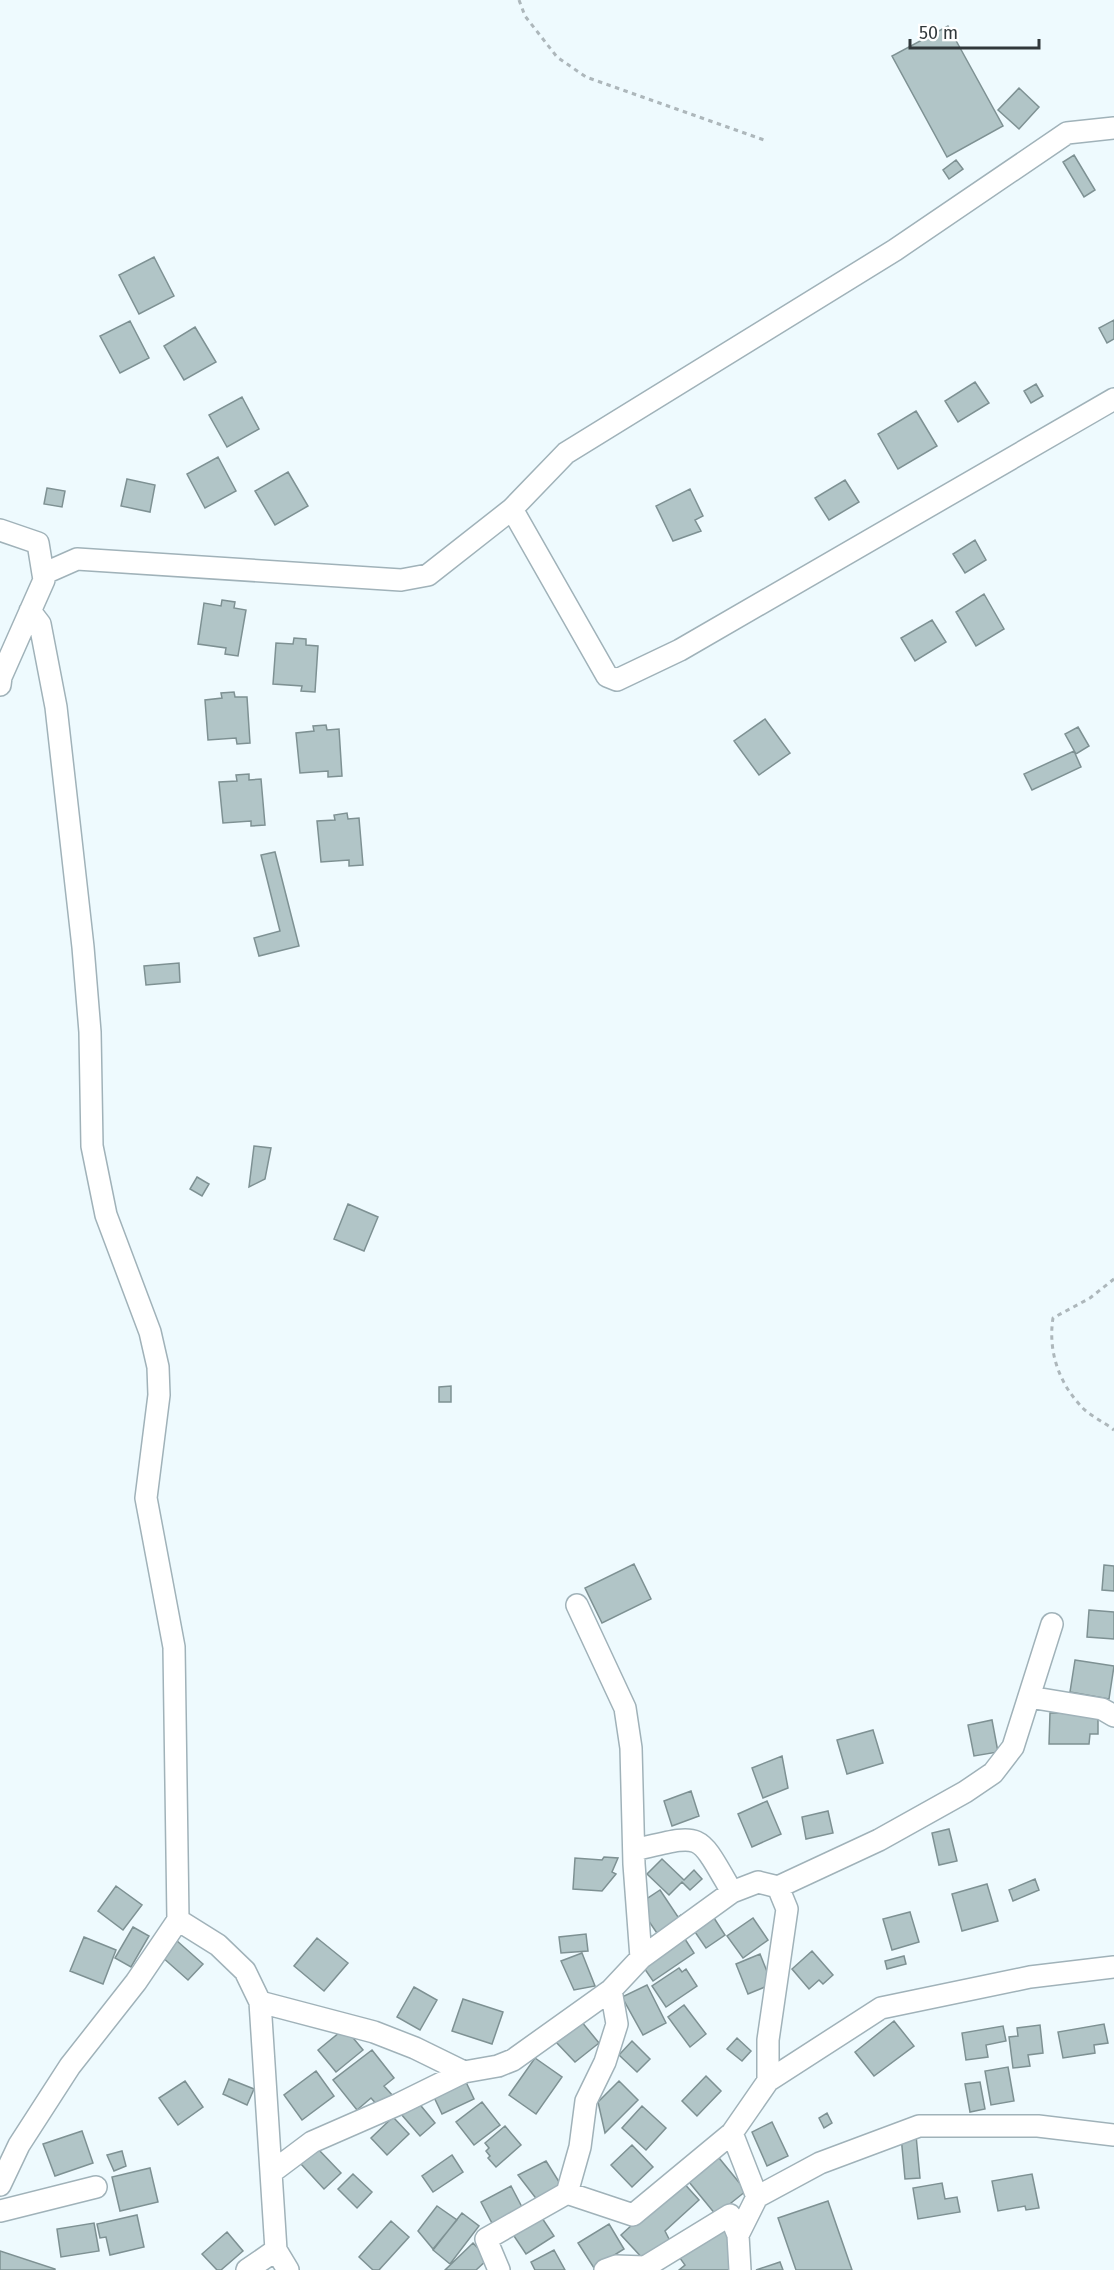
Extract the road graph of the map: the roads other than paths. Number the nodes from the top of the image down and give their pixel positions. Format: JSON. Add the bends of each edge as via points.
{"nodes":[{"id":1,"x":1114,"y":128,"type":"edge"},
{"id":2,"x":1114,"y":399,"type":"edge"},
{"id":3,"x":512,"y":509,"type":"junction"},
{"id":4,"x":0,"y":530,"type":"edge"},
{"id":5,"x":38,"y":543,"type":"junction"},
{"id":6,"x":77,"y":559,"type":"junction"},
{"id":7,"x":43,"y":574,"type":"junction"},
{"id":8,"x":30,"y":611,"type":"junction"},
{"id":9,"x":0,"y":685,"type":"edge"},
{"id":10,"x":577,"y":1605,"type":"dead end"},
{"id":11,"x":1052,"y":1624,"type":"dead end"},
{"id":12,"x":1029,"y":1697,"type":"junction"},
{"id":13,"x":1114,"y":1716,"type":"edge"},
{"id":14,"x":634,"y":1850,"type":"junction"},
{"id":15,"x":778,"y":1887,"type":"junction"},
{"id":16,"x":732,"y":1892,"type":"junction"},
{"id":17,"x":178,"y":1920,"type":"junction"},
{"id":18,"x":641,"y":1958,"type":"junction"},
{"id":19,"x":1114,"y":1967,"type":"edge"},
{"id":20,"x":611,"y":1990,"type":"junction"},
{"id":21,"x":260,"y":2002,"type":"junction"},
{"id":22,"x":464,"y":2072,"type":"junction"},
{"id":23,"x":768,"y":2081,"type":"junction"},
{"id":24,"x":732,"y":2133,"type":"junction"},
{"id":25,"x":1114,"y":2135,"type":"edge"},
{"id":26,"x":273,"y":2172,"type":"junction"},
{"id":27,"x":0,"y":2185,"type":"edge"},
{"id":28,"x":96,"y":2187,"type":"dead end"},
{"id":29,"x":567,"y":2193,"type":"junction"},
{"id":30,"x":757,"y":2197,"type":"junction"},
{"id":31,"x":0,"y":2211,"type":"edge"},
{"id":32,"x":738,"y":2235,"type":"junction"},
{"id":33,"x":276,"y":2250,"type":"junction"},
{"id":34,"x":615,"y":2268,"type":"edge"},
{"id":35,"x":248,"y":2270,"type":"edge"},
{"id":36,"x":288,"y":2270,"type":"edge"},
{"id":37,"x":499,"y":2270,"type":"edge"},
{"id":38,"x":740,"y":2270,"type":"edge"}],
"edges":[{"from":1,"to":3,"type":"street","via":[[1067,133],[895,250],[566,453]]},
{"from":2,"to":3,"type":"street","via":[[680,650],[617,680],[607,676]]},
{"from":3,"to":6,"type":"street","via":[[428,575],[401,580]]},
{"from":4,"to":5,"type":"street"},
{"from":5,"to":6,"type":"street"},
{"from":5,"to":7,"type":"street"},
{"from":6,"to":7,"type":"street"},
{"from":7,"to":8,"type":"street"},
{"from":8,"to":9,"type":"street"},
{"from":8,"to":17,"type":"street","via":[[40,624],[58,718],[90,1032],[92,1146],[106,1215],[150,1332],[158,1367],[159,1395],[146,1498],[174,1647]]},
{"from":10,"to":14,"type":"street","via":[[625,1708],[631,1748]]},
{"from":11,"to":12,"type":"street"},
{"from":12,"to":13,"type":"street","via":[[1102,1709]]},
{"from":12,"to":15,"type":"street","via":[[1013,1747],[993,1773],[879,1840]]},
{"from":14,"to":16,"type":"street","via":[[687,1838],[704,1845]]},
{"from":14,"to":18,"type":"street"},
{"from":15,"to":16,"type":"street","via":[[758,1882]]},
{"from":15,"to":23,"type":"street","via":[[787,1910],[768,2040]]},
{"from":16,"to":18,"type":"street"},
{"from":17,"to":21,"type":"street","via":[[218,1945],[245,1971]]},
{"from":17,"to":27,"type":"street","via":[[136,1982],[70,2066],[19,2145]]},
{"from":18,"to":20,"type":"street"},
{"from":19,"to":23,"type":"street","via":[[1030,1977],[881,2008]]},
{"from":20,"to":22,"type":"street","via":[[513,2060]]},
{"from":20,"to":29,"type":"street","via":[[617,2024],[605,2062],[586,2101],[580,2147]]},
{"from":21,"to":22,"type":"street","via":[[374,2032]]},
{"from":21,"to":26,"type":"street"},
{"from":22,"to":26,"type":"street","via":[[312,2142]]},
{"from":23,"to":24,"type":"street"},
{"from":24,"to":29,"type":"street","via":[[633,2215]]},
{"from":24,"to":30,"type":"street"},
{"from":25,"to":30,"type":"street","via":[[1038,2126],[919,2126],[820,2163]]},
{"from":26,"to":33,"type":"street"},
{"from":28,"to":31,"type":"street"},
{"from":29,"to":37,"type":"street","via":[[486,2239]]},
{"from":30,"to":32,"type":"street"},
{"from":32,"to":34,"type":"street","via":[[730,2214],[645,2267]]},
{"from":32,"to":38,"type":"street"},
{"from":33,"to":35,"type":"street"},
{"from":33,"to":36,"type":"street"}]}
